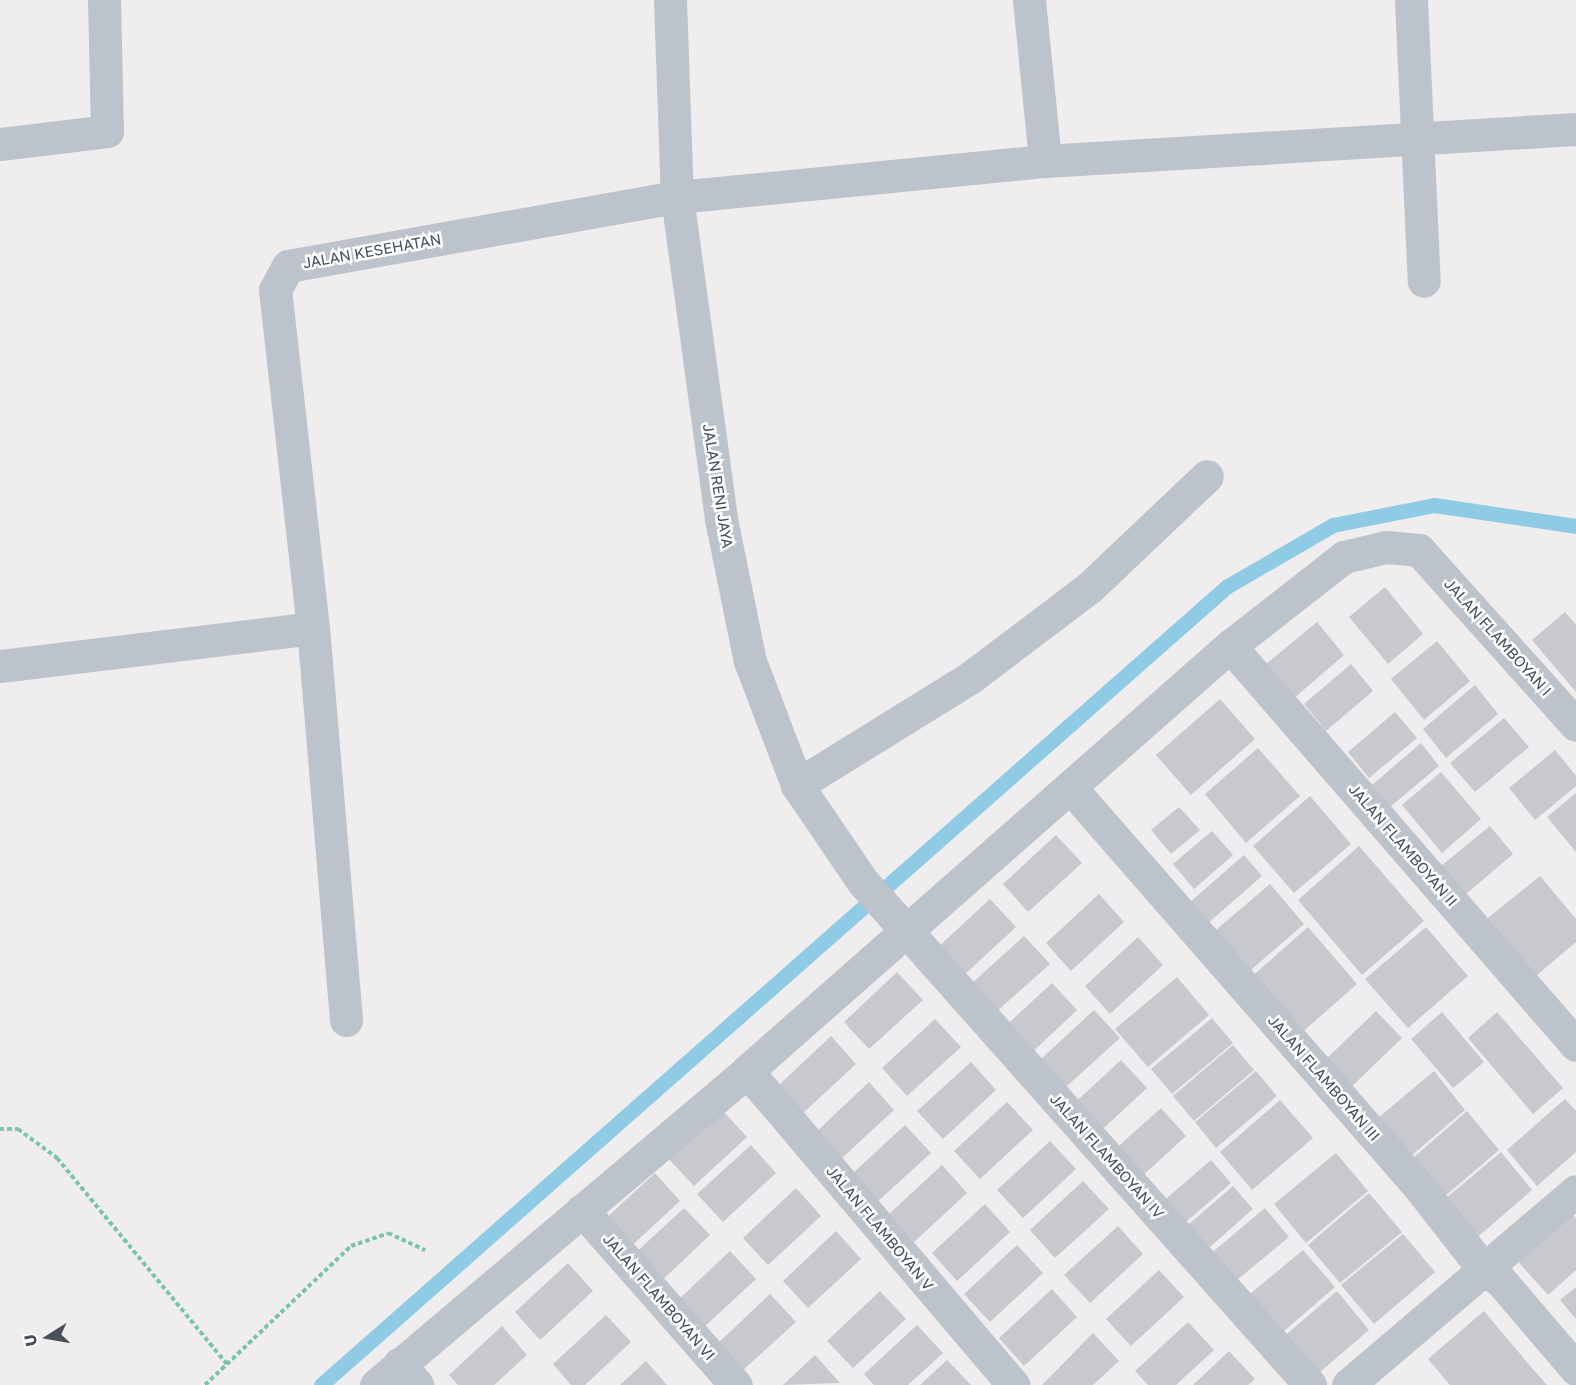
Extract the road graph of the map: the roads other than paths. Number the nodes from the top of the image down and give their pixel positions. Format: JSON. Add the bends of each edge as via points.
{"nodes":[{"id":1,"x":104,"y":0,"type":"edge"},
{"id":2,"x":670,"y":0,"type":"edge"},
{"id":3,"x":1029,"y":0,"type":"edge"},
{"id":4,"x":1411,"y":0,"type":"edge"},
{"id":5,"x":1576,"y":129,"type":"edge"},
{"id":6,"x":1420,"y":140,"type":"junction"},
{"id":7,"x":0,"y":144,"type":"edge"},
{"id":8,"x":1045,"y":161,"type":"junction"},
{"id":9,"x":677,"y":197,"type":"junction"},
{"id":10,"x":1424,"y":281,"type":"dead end"},
{"id":11,"x":1207,"y":476,"type":"dead end"},
{"id":12,"x":313,"y":628,"type":"junction"},
{"id":13,"x":1230,"y":646,"type":"junction"},
{"id":14,"x":0,"y":666,"type":"edge"},
{"id":15,"x":1576,"y":724,"type":"edge"},
{"id":16,"x":797,"y":785,"type":"junction"},
{"id":17,"x":1070,"y":787,"type":"junction"},
{"id":18,"x":904,"y":928,"type":"junction"},
{"id":19,"x":346,"y":1020,"type":"dead end"},
{"id":20,"x":1576,"y":1045,"type":"edge"},
{"id":21,"x":747,"y":1071,"type":"junction"},
{"id":22,"x":1576,"y":1191,"type":"edge"},
{"id":23,"x":582,"y":1209,"type":"junction"},
{"id":24,"x":1484,"y":1270,"type":"junction"},
{"id":25,"x":1576,"y":1369,"type":"edge"},
{"id":26,"x":398,"y":1378,"type":"edge"},
{"id":27,"x":736,"y":1385,"type":"edge"},
{"id":28,"x":1013,"y":1385,"type":"edge"},
{"id":29,"x":1310,"y":1385,"type":"edge"},
{"id":30,"x":1348,"y":1385,"type":"edge"}],
"edges":[{"from":1,"to":7,"type":"street","via":[[107,131]]},
{"from":2,"to":9,"type":"street","name":"JALAN RENI JAYA"},
{"from":3,"to":8,"type":"street"},
{"from":4,"to":6,"type":"street"},
{"from":5,"to":6,"type":"street","name":"JALAN KESEHATAN"},
{"from":6,"to":8,"type":"street","name":"JALAN KESEHATAN"},
{"from":6,"to":10,"type":"street"},
{"from":8,"to":9,"type":"street","name":"JALAN KESEHATAN"},
{"from":9,"to":12,"type":"street","name":"JALAN KESEHATAN","via":[[288,266],[279,276],[275,290]]},
{"from":9,"to":16,"type":"street","name":"JALAN RENI JAYA","via":[[721,519],[750,661]]},
{"from":11,"to":16,"type":"street","via":[[1090,587],[971,677]]},
{"from":12,"to":14,"type":"street"},
{"from":12,"to":19,"type":"street","name":"JALAN KESEHATAN"},
{"from":13,"to":15,"type":"street","name":"JALAN FLAMBOYAN I","via":[[1344,557],[1386,547],[1419,550]]},
{"from":13,"to":17,"type":"street"},
{"from":13,"to":20,"type":"street","name":"JALAN FLAMBOYAN II"},
{"from":16,"to":18,"type":"street","name":"JALAN RENI JAYA","via":[[863,882]]},
{"from":17,"to":18,"type":"street"},
{"from":17,"to":24,"type":"street","name":"JALAN FLAMBOYAN III","via":[[1420,1188]]},
{"from":18,"to":21,"type":"street"},
{"from":18,"to":29,"type":"street","name":"JALAN FLAMBOYAN IV"},
{"from":21,"to":23,"type":"street"},
{"from":21,"to":28,"type":"street","name":"JALAN FLAMBOYAN V"},
{"from":22,"to":24,"type":"street"},
{"from":23,"to":26,"type":"street"},
{"from":23,"to":27,"type":"street","name":"JALAN FLAMBOYAN VI"},
{"from":24,"to":25,"type":"street","name":"JALAN FLAMBOYAN III","via":[[1500,1280]]},
{"from":24,"to":30,"type":"street"}]}
